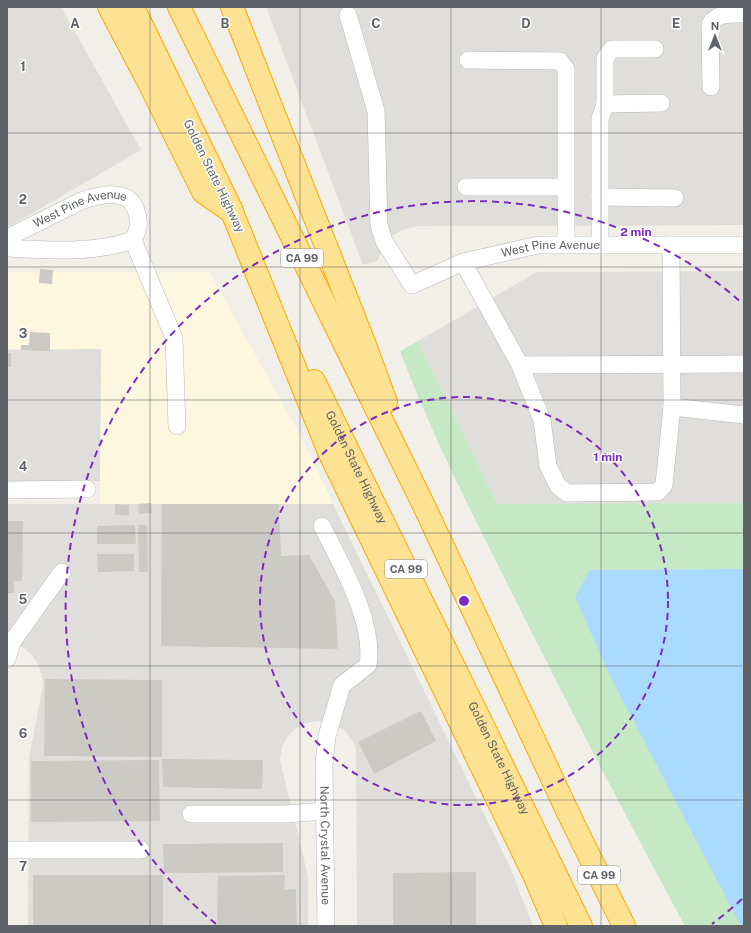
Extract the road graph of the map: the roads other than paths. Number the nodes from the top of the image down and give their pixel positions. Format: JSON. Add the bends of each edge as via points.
{"nodes":[{"id":1,"x":109,"y":7,"type":"edge"},
{"id":2,"x":133,"y":7,"type":"edge"},
{"id":3,"x":179,"y":7,"type":"edge"},
{"id":4,"x":232,"y":7,"type":"edge"},
{"id":5,"x":744,"y":14,"type":"edge"},
{"id":6,"x":348,"y":15,"type":"dead end"},
{"id":7,"x":655,"y":49,"type":"dead end"},
{"id":8,"x":468,"y":60,"type":"dead end"},
{"id":9,"x":711,"y":87,"type":"dead end"},
{"id":10,"x":661,"y":103,"type":"dead end"},
{"id":11,"x":605,"y":104,"type":"junction"},
{"id":12,"x":466,"y":187,"type":"dead end"},
{"id":13,"x":566,"y":187,"type":"junction"},
{"id":14,"x":600,"y":197,"type":"junction"},
{"id":15,"x":675,"y":198,"type":"dead end"},
{"id":16,"x":232,"y":212,"type":"junction"},
{"id":17,"x":7,"y":238,"type":"edge"},
{"id":18,"x":133,"y":240,"type":"junction"},
{"id":19,"x":566,"y":245,"type":"junction"},
{"id":20,"x":600,"y":245,"type":"junction"},
{"id":21,"x":671,"y":245,"type":"junction"},
{"id":22,"x":744,"y":245,"type":"edge"},
{"id":23,"x":7,"y":248,"type":"edge"},
{"id":24,"x":462,"y":262,"type":"junction"},
{"id":25,"x":744,"y":364,"type":"edge"},
{"id":26,"x":520,"y":365,"type":"junction"},
{"id":27,"x":671,"y":365,"type":"junction"},
{"id":28,"x":672,"y":407,"type":"junction"},
{"id":29,"x":744,"y":415,"type":"edge"},
{"id":30,"x":177,"y":426,"type":"dead end"},
{"id":31,"x":87,"y":489,"type":"dead end"},
{"id":32,"x":7,"y":490,"type":"edge"},
{"id":33,"x":425,"y":508,"type":"junction"},
{"id":34,"x":322,"y":526,"type":"dead end"},
{"id":35,"x":62,"y":572,"type":"dead end"},
{"id":36,"x":7,"y":659,"type":"edge"},
{"id":37,"x":325,"y":811,"type":"junction"},
{"id":38,"x":191,"y":814,"type":"dead end"},
{"id":39,"x":573,"y":824,"type":"junction"},
{"id":40,"x":7,"y":850,"type":"edge"},
{"id":41,"x":141,"y":850,"type":"dead end"},
{"id":42,"x":326,"y":926,"type":"edge"},
{"id":43,"x":556,"y":926,"type":"edge"},
{"id":44,"x":581,"y":926,"type":"edge"},
{"id":45,"x":624,"y":926,"type":"edge"},
{"id":46,"x":636,"y":926,"type":"edge"}],
"edges":[{"from":1,"to":16,"type":"highway","via":[[203,192]]},
{"from":2,"to":16,"type":"highway","name":"Golden State Highway","number":"CA 99"},
{"from":3,"to":33,"type":"highway","number":"CA 99"},
{"from":4,"to":33,"type":"highway","via":[[364,340]]},
{"from":5,"to":9,"type":"street","via":[[722,14],[714,18],[710,24]]},
{"from":6,"to":24,"type":"street","name":"West Pine Avenue","via":[[376,111],[379,225],[384,241],[412,285]]},
{"from":7,"to":11,"type":"street","via":[[612,49],[605,58]]},
{"from":8,"to":13,"type":"street","via":[[560,61],[566,69]]},
{"from":10,"to":11,"type":"street"},
{"from":11,"to":14,"type":"street","via":[[600,119]]},
{"from":12,"to":13,"type":"street"},
{"from":13,"to":19,"type":"street"},
{"from":14,"to":15,"type":"street"},
{"from":14,"to":20,"type":"street"},
{"from":16,"to":43,"type":"highway","via":[[329,452],[534,875]]},
{"from":16,"to":44,"type":"highway","name":"Golden State Highway","number":"CA 99"},
{"from":17,"to":18,"type":"street","name":"West Pine Avenue","via":[[81,201],[94,196],[112,194],[125,197],[134,204],[139,222]]},
{"from":18,"to":23,"type":"street","name":"West Pine Avenue","via":[[117,246],[90,250]]},
{"from":18,"to":30,"type":"street","via":[[174,338]]},
{"from":19,"to":20,"type":"street","name":"West Pine Avenue"},
{"from":19,"to":24,"type":"street","name":"West Pine Avenue","via":[[538,245]]},
{"from":20,"to":21,"type":"street","name":"West Pine Avenue"},
{"from":21,"to":22,"type":"street","name":"West Pine Avenue"},
{"from":21,"to":27,"type":"street"},
{"from":24,"to":26,"type":"street"},
{"from":25,"to":27,"type":"street"},
{"from":26,"to":27,"type":"street"},
{"from":26,"to":28,"type":"street","via":[[542,420],[548,466],[558,486],[567,493],[658,492],[664,484]]},
{"from":27,"to":28,"type":"street"},
{"from":28,"to":29,"type":"street"},
{"from":31,"to":32,"type":"street"},
{"from":33,"to":39,"type":"highway","number":"CA 99"},
{"from":34,"to":37,"type":"street","name":"North Crystal Avenue","via":[[353,588],[370,651],[368,665],[342,685],[327,736],[324,765]]},
{"from":35,"to":36,"type":"street","via":[[12,642]]},
{"from":37,"to":38,"type":"street","via":[[286,814]]},
{"from":37,"to":42,"type":"street","name":"North Crystal Avenue"},
{"from":39,"to":45,"type":"highway","number":"CA 99"},
{"from":39,"to":46,"type":"highway"},
{"from":40,"to":41,"type":"street"}]}
